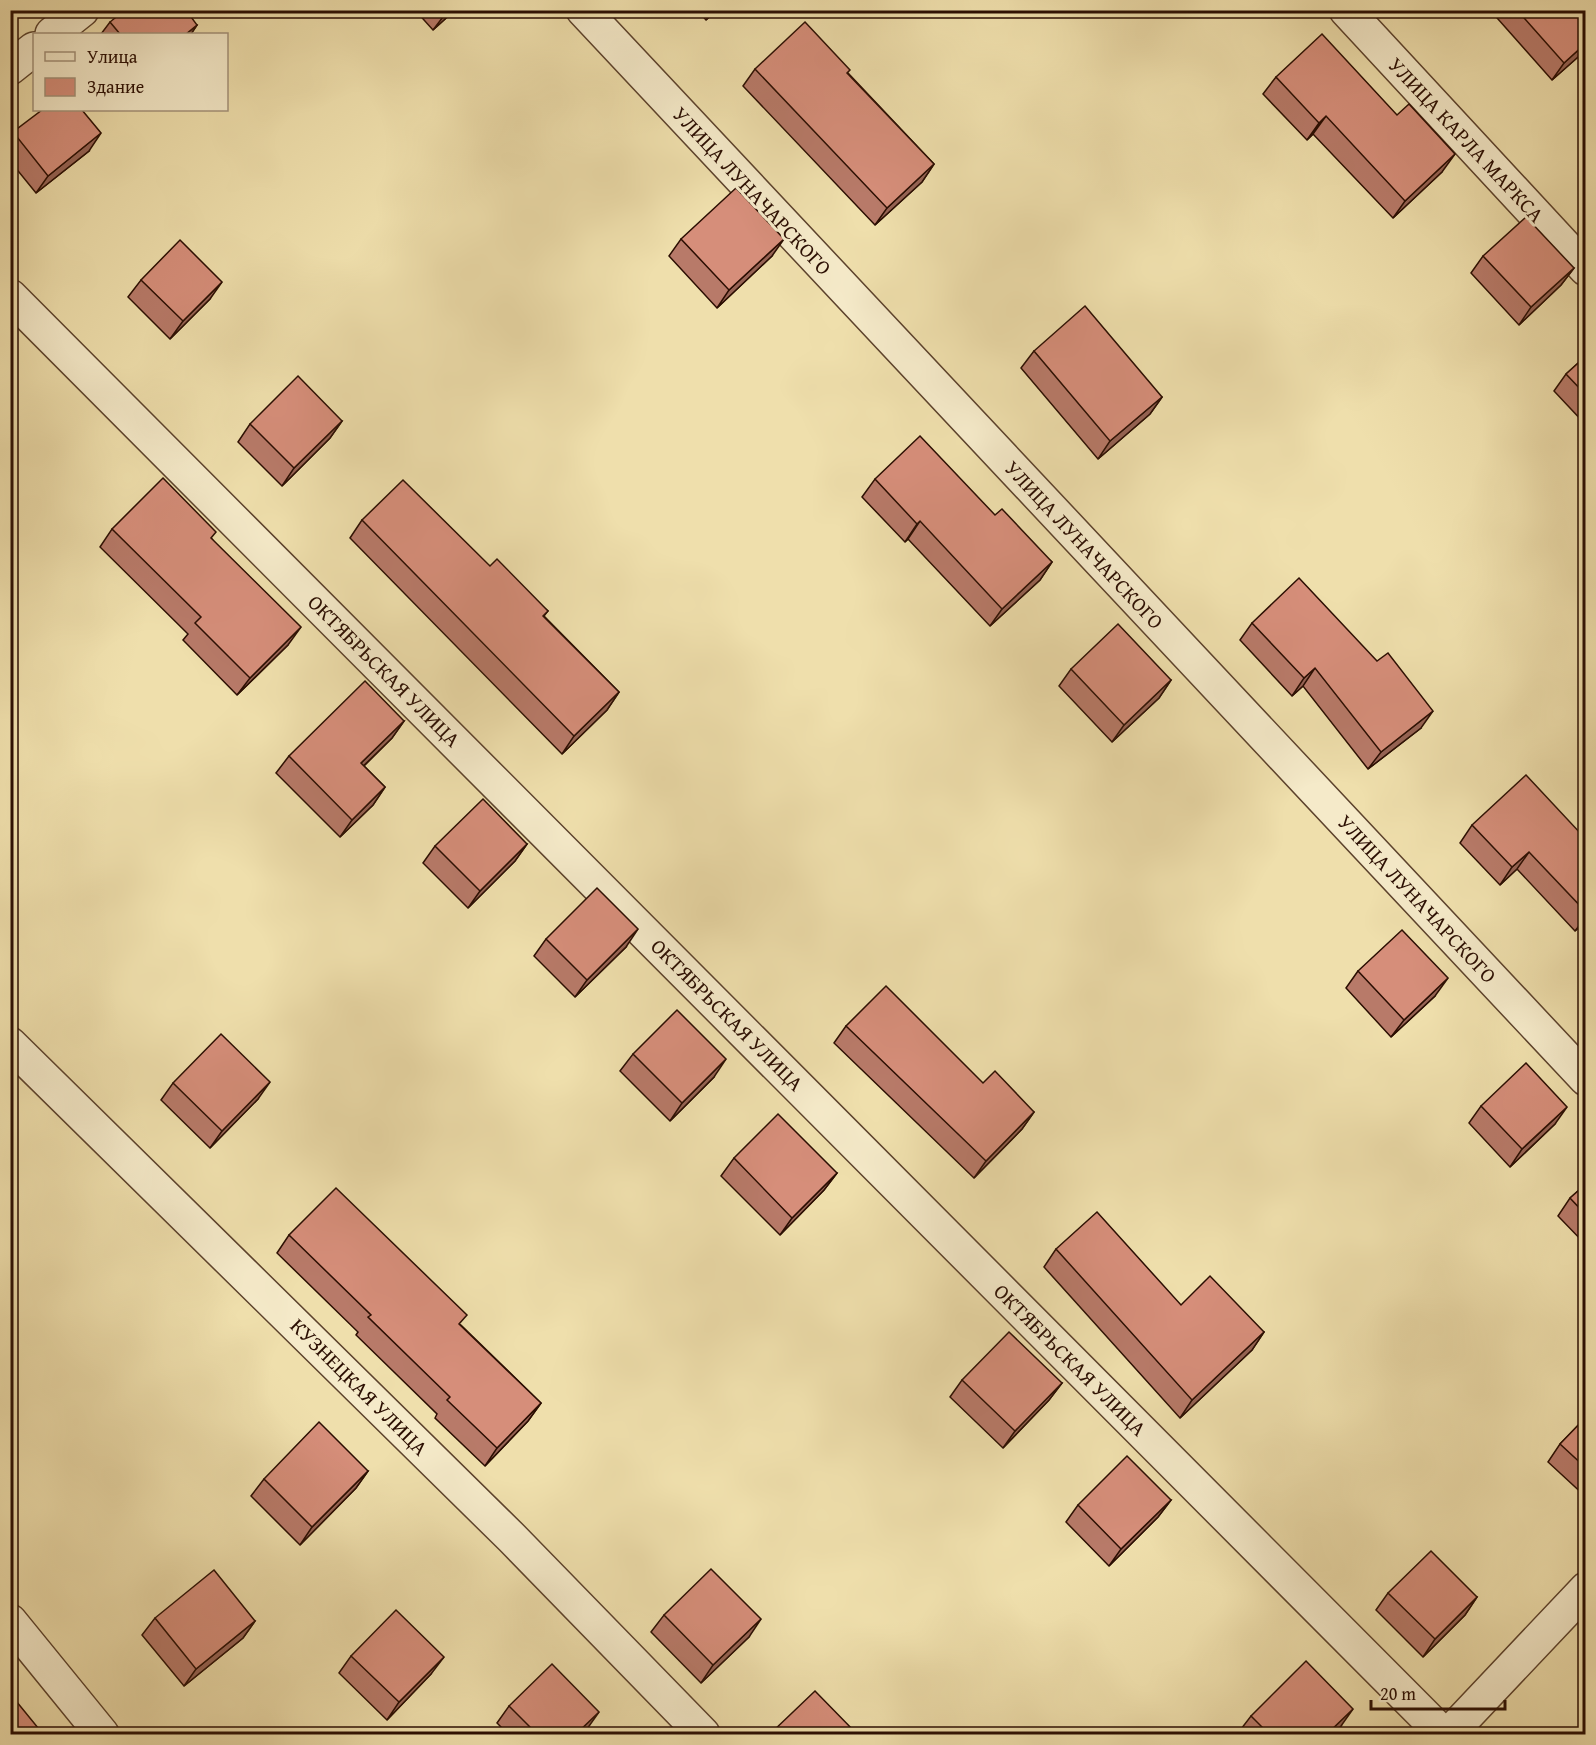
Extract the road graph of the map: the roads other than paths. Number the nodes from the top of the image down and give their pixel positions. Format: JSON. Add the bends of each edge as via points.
{"nodes":[{"id":1,"x":82,"y":10,"type":"edge"},
{"id":2,"x":583,"y":10,"type":"edge"},
{"id":3,"x":1346,"y":10,"type":"edge"},
{"id":4,"x":53,"y":33,"type":"edge"},
{"id":5,"x":33,"y":50,"type":"edge"},
{"id":6,"x":10,"y":68,"type":"edge"},
{"id":7,"x":1586,"y":269,"type":"edge"},
{"id":8,"x":10,"y":296,"type":"edge"},
{"id":9,"x":10,"y":1044,"type":"edge"},
{"id":10,"x":1586,"y":1079,"type":"edge"},
{"id":11,"x":1586,"y":1589,"type":"edge"},
{"id":12,"x":10,"y":1621,"type":"edge"},
{"id":13,"x":102,"y":1734,"type":"edge"},
{"id":14,"x":703,"y":1734,"type":"edge"},
{"id":15,"x":1443,"y":1734,"type":"edge"},
{"id":16,"x":1449,"y":1734,"type":"edge"}],
"edges":[{"from":1,"to":4,"type":"street"},
{"from":2,"to":10,"type":"street","name":"УЛИЦА ЛУНАЧАРСКОГО"},
{"from":3,"to":7,"type":"street","name":"УЛИЦА КАРЛА МАРКСА"},
{"from":5,"to":6,"type":"street"},
{"from":8,"to":15,"type":"street","name":"ОКТЯБРЬСКАЯ УЛИЦА"},
{"from":9,"to":14,"type":"street","name":"КУЗНЕЦКАЯ УЛИЦА","via":[[512,1538]]},
{"from":11,"to":16,"type":"street"},
{"from":12,"to":13,"type":"street"}]}
